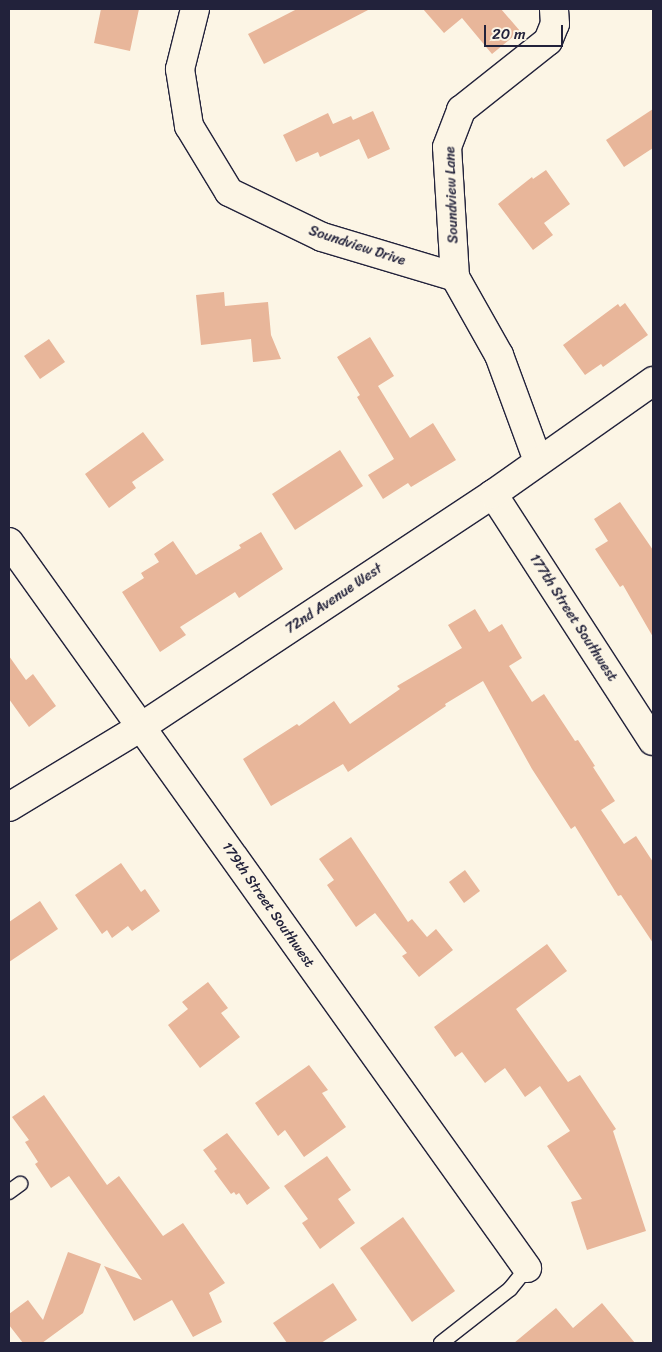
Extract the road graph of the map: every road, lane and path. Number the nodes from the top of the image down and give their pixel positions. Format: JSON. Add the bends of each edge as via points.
{"nodes":[{"id":1,"x":194,"y":9,"type":"edge"},
{"id":2,"x":554,"y":9,"type":"edge"},
{"id":3,"x":455,"y":277,"type":"junction"},
{"id":4,"x":653,"y":381,"type":"edge"},
{"id":5,"x":538,"y":462,"type":"junction"},
{"id":6,"x":493,"y":494,"type":"junction"},
{"id":7,"x":9,"y":542,"type":"edge"},
{"id":8,"x":141,"y":727,"type":"junction"},
{"id":9,"x":653,"y":741,"type":"edge"},
{"id":10,"x":9,"y":807,"type":"edge"},
{"id":11,"x":527,"y":1268,"type":"joint"},
{"id":12,"x":441,"y":1343,"type":"edge"}],
"edges":[{"from":1,"to":3,"type":"street","name":"Soundview Drive","via":[[180,70],[189,126],[229,192],[322,237]]},
{"from":2,"to":3,"type":"street","name":"Soundview Lane","via":[[555,24],[548,41],[461,110],[447,147]]},
{"from":3,"to":5,"type":"street","via":[[499,355]]},
{"from":4,"to":5,"type":"street","name":"72nd Avenue West"},
{"from":5,"to":6,"type":"street","name":"72nd Avenue West"},
{"from":6,"to":8,"type":"street","name":"72nd Avenue West"},
{"from":6,"to":9,"type":"street","name":"177th Street Southwest"},
{"from":7,"to":8,"type":"street","name":"179th Street Southwest"},
{"from":8,"to":10,"type":"street","name":"72nd Avenue West"},
{"from":8,"to":11,"type":"street","name":"179th Street Southwest"},
{"from":11,"to":12,"type":"lane","via":[[510,1289]]}]}
